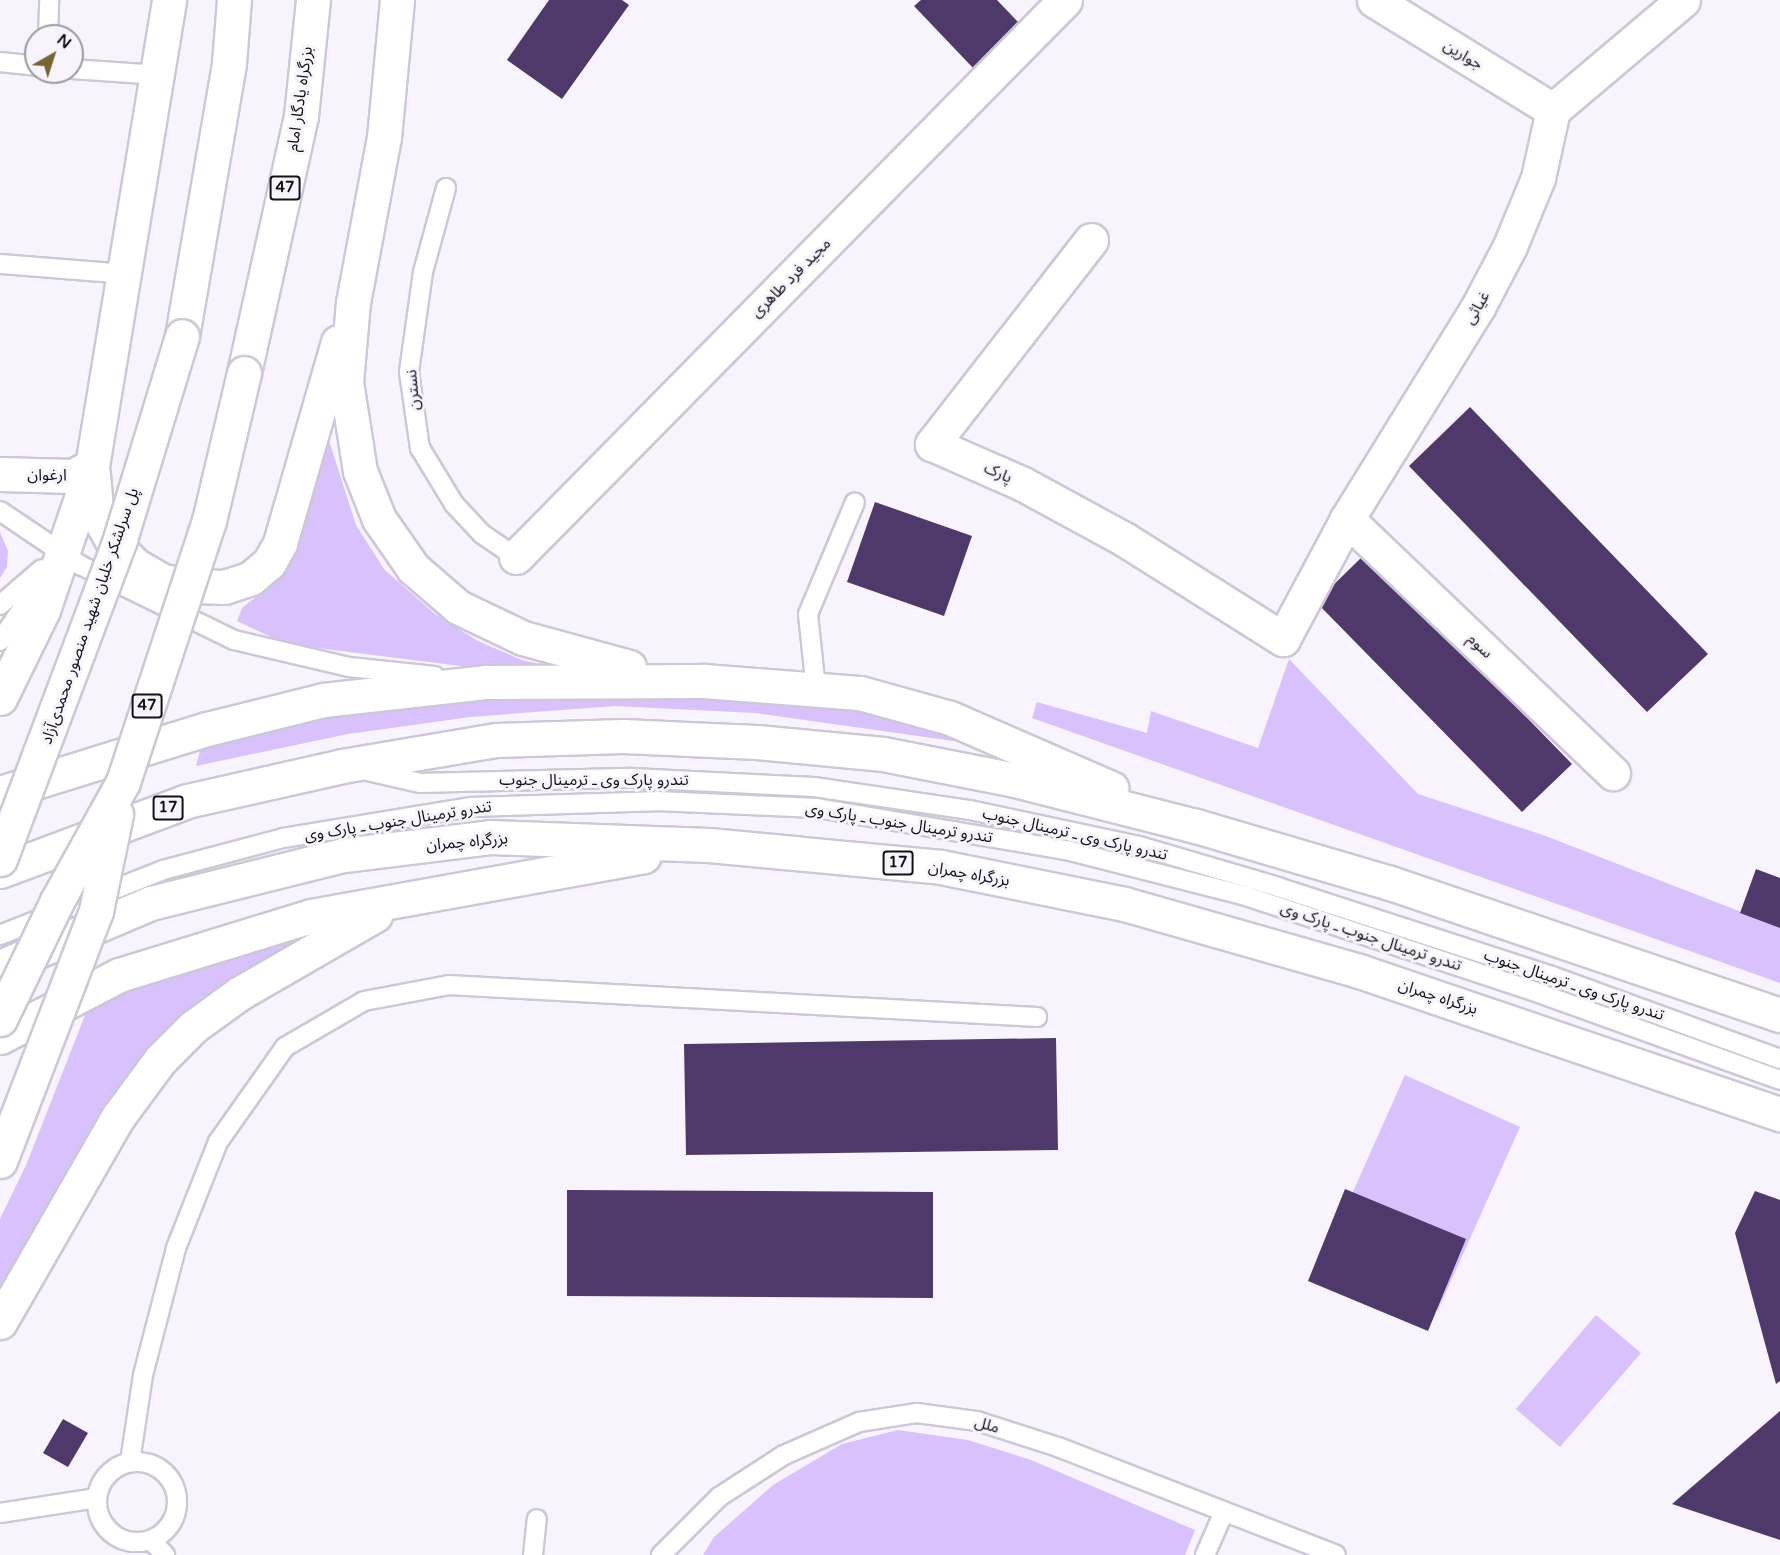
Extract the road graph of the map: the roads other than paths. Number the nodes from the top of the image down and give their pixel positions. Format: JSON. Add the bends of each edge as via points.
{"nodes":[{"id":1,"x":50,"y":0,"type":"edge"},
{"id":2,"x":169,"y":0,"type":"edge"},
{"id":3,"x":234,"y":0,"type":"edge"},
{"id":4,"x":313,"y":0,"type":"edge"},
{"id":5,"x":397,"y":0,"type":"edge"},
{"id":6,"x":1065,"y":0,"type":"edge"},
{"id":7,"x":1374,"y":0,"type":"edge"},
{"id":8,"x":1683,"y":0,"type":"edge"},
{"id":9,"x":49,"y":24,"type":"edge"},
{"id":10,"x":0,"y":62,"type":"edge"},
{"id":11,"x":24,"y":65,"type":"edge"},
{"id":12,"x":84,"y":70,"type":"edge"},
{"id":13,"x":159,"y":75,"type":"junction"},
{"id":14,"x":1553,"y":110,"type":"junction"},
{"id":15,"x":446,"y":188,"type":"dead end"},
{"id":16,"x":1091,"y":240,"type":"dead end"},
{"id":17,"x":0,"y":264,"type":"edge"},
{"id":18,"x":127,"y":274,"type":"junction"},
{"id":19,"x":352,"y":302,"type":"junction"},
{"id":20,"x":92,"y":466,"type":"junction"},
{"id":21,"x":0,"y":474,"type":"edge"},
{"id":22,"x":855,"y":502,"type":"dead end"},
{"id":23,"x":0,"y":511,"type":"edge"},
{"id":24,"x":1347,"y":519,"type":"junction"},
{"id":25,"x":62,"y":552,"type":"junction"},
{"id":26,"x":516,"y":557,"type":"joint"},
{"id":27,"x":0,"y":605,"type":"edge"},
{"id":28,"x":1283,"y":639,"type":"joint"},
{"id":29,"x":0,"y":641,"type":"edge"},
{"id":30,"x":4,"y":674,"type":"edge"},
{"id":31,"x":485,"y":681,"type":"junction"},
{"id":32,"x":704,"y":681,"type":"junction"},
{"id":33,"x":816,"y":689,"type":"junction"},
{"id":34,"x":342,"y":766,"type":"junction"},
{"id":35,"x":1613,"y":773,"type":"dead end"},
{"id":36,"x":123,"y":782,"type":"junction"},
{"id":37,"x":0,"y":793,"type":"edge"},
{"id":38,"x":1196,"y":826,"type":"junction"},
{"id":39,"x":710,"y":845,"type":"junction"},
{"id":40,"x":0,"y":859,"type":"edge"},
{"id":41,"x":0,"y":871,"type":"edge"},
{"id":42,"x":408,"y":897,"type":"junction"},
{"id":43,"x":0,"y":935,"type":"edge"},
{"id":44,"x":0,"y":967,"type":"edge"},
{"id":45,"x":1780,"y":1015,"type":"edge"},
{"id":46,"x":1038,"y":1017,"type":"dead end"},
{"id":47,"x":0,"y":1019,"type":"edge"},
{"id":48,"x":0,"y":1037,"type":"edge"},
{"id":49,"x":1780,"y":1059,"type":"edge"},
{"id":50,"x":1780,"y":1080,"type":"edge"},
{"id":51,"x":1780,"y":1114,"type":"edge"},
{"id":52,"x":0,"y":1161,"type":"edge"},
{"id":53,"x":0,"y":1322,"type":"edge"},
{"id":54,"x":130,"y":1462,"type":"junction"},
{"id":55,"x":97,"y":1498,"type":"junction"},
{"id":56,"x":0,"y":1513,"type":"edge"},
{"id":57,"x":1223,"y":1514,"type":"junction"},
{"id":58,"x":537,"y":1519,"type":"dead end"},
{"id":59,"x":151,"y":1540,"type":"junction"},
{"id":60,"x":165,"y":1555,"type":"edge"},
{"id":61,"x":533,"y":1555,"type":"edge"},
{"id":62,"x":661,"y":1555,"type":"edge"},
{"id":63,"x":1205,"y":1555,"type":"edge"},
{"id":64,"x":1335,"y":1555,"type":"edge"}],
"edges":[{"from":1,"to":9,"type":"lane"},
{"from":2,"to":13,"type":"main road"},
{"from":3,"to":40,"type":"main road","name":"پل سرلشکر خلبان شهید منصور محمدی‌آزاد","bridge":true,"via":[[229,63],[182,336],[120,539]]},
{"from":4,"to":36,"type":"main road","name":"بزرگراه یادگار امام","number":"47","bridge":true,"via":[[302,116],[244,373],[208,521]]},
{"from":5,"to":19,"type":"main road","via":[[384,137]]},
{"from":6,"to":26,"type":"main road","name":"مجید فرد طاهری"},
{"from":7,"to":14,"type":"main road","name":"جوارین"},
{"from":8,"to":14,"type":"main road"},
{"from":10,"to":11,"type":"lane"},
{"from":12,"to":13,"type":"lane"},
{"from":13,"to":18,"type":"main road"},
{"from":14,"to":24,"type":"main road","name":"غیاثی","via":[[1538,178],[1510,246],[1478,307]]},
{"from":15,"to":26,"type":"lane","name":"نسترن","via":[[423,272],[409,372],[420,448],[454,504],[482,534]]},
{"from":16,"to":28,"type":"main road","name":"پارک","via":[[932,444],[1023,484],[1124,539]]},
{"from":17,"to":18,"type":"lane"},
{"from":18,"to":20,"type":"main road"},
{"from":19,"to":20,"type":"main road","via":[[321,393],[280,543],[269,563],[251,578],[224,587],[196,586],[163,581],[135,565],[113,543],[96,512]]},
{"from":19,"to":32,"type":"main road","via":[[346,382],[360,471],[379,519],[413,568],[458,607],[523,638],[597,661]]},
{"from":20,"to":21,"type":"main road","name":"ارغوان","via":[[73,476]]},
{"from":20,"to":25,"type":"main road"},
{"from":22,"to":33,"type":"lane","via":[[808,614]]},
{"from":23,"to":25,"type":"lane"},
{"from":24,"to":28,"type":"main road","name":"غیاثی"},
{"from":24,"to":35,"type":"main road","name":"سوم"},
{"from":25,"to":27,"type":"lane"},
{"from":25,"to":29,"type":"lane"},
{"from":25,"to":30,"type":"main road","via":[[43,610]]},
{"from":25,"to":31,"type":"lane","via":[[234,640],[349,667]]},
{"from":31,"to":32,"type":"main road"},
{"from":31,"to":37,"type":"main road","via":[[323,700],[207,729]]},
{"from":32,"to":33,"type":"main road"},
{"from":33,"to":38,"type":"main road","via":[[861,693],[950,718]]},
{"from":34,"to":38,"type":"main road","number":"17","via":[[496,740],[623,736],[757,742],[894,756],[1016,780]]},
{"from":34,"to":41,"type":"main road","number":"17","via":[[187,801]]},
{"from":34,"to":49,"type":"lane","name":"تندرو پارک وی ـ ترمینال جنوب","via":[[420,783],[632,778],[813,787],[970,810],[1139,846],[1278,887],[1552,976]]},
{"from":36,"to":47,"type":"main road","number":"47","bridge":true,"via":[[57,901]]},
{"from":36,"to":52,"type":"main road","bridge":true,"via":[[96,911]]},
{"from":38,"to":45,"type":"main road","number":"17","via":[[1390,883]]},
{"from":39,"to":42,"type":"main road"},
{"from":39,"to":44,"type":"main road","name":"بزرگراه چمران","number":"17","via":[[490,837],[344,855],[151,903]]},
{"from":39,"to":51,"type":"main road","name":"بزرگراه چمران","number":"17","via":[[941,867],[1124,904],[1359,971]]},
{"from":42,"to":48,"type":"main road","via":[[311,916],[119,975]]},
{"from":42,"to":53,"type":"main road","via":[[322,942],[240,993],[160,1060],[118,1116]]},
{"from":43,"to":50,"type":"lane","name":"تندرو ترمینال جنوب ـ پارک وی","via":[[174,867],[283,838],[471,807],[657,801],[817,808],[1070,851],[1246,896],[1536,992]]},
{"from":46,"to":54,"type":"lane","via":[[449,985],[364,1001],[285,1047],[218,1142],[176,1248],[143,1375]]},
{"from":54,"to":55,"type":"lane","via":[[108,1474]]},
{"from":54,"to":59,"type":"lane","via":[[154,1465],[165,1473],[177,1496],[172,1523]]},
{"from":55,"to":56,"type":"lane"},
{"from":55,"to":59,"type":"lane","via":[[103,1523],[112,1533],[138,1542]]},
{"from":57,"to":62,"type":"lane","name":"ملل","via":[[1058,1447],[977,1421],[917,1413],[859,1422],[784,1455],[719,1497]]},
{"from":57,"to":63,"type":"lane"},
{"from":57,"to":64,"type":"lane","name":"ملل"},
{"from":58,"to":61,"type":"lane"},
{"from":59,"to":60,"type":"lane"}]}
